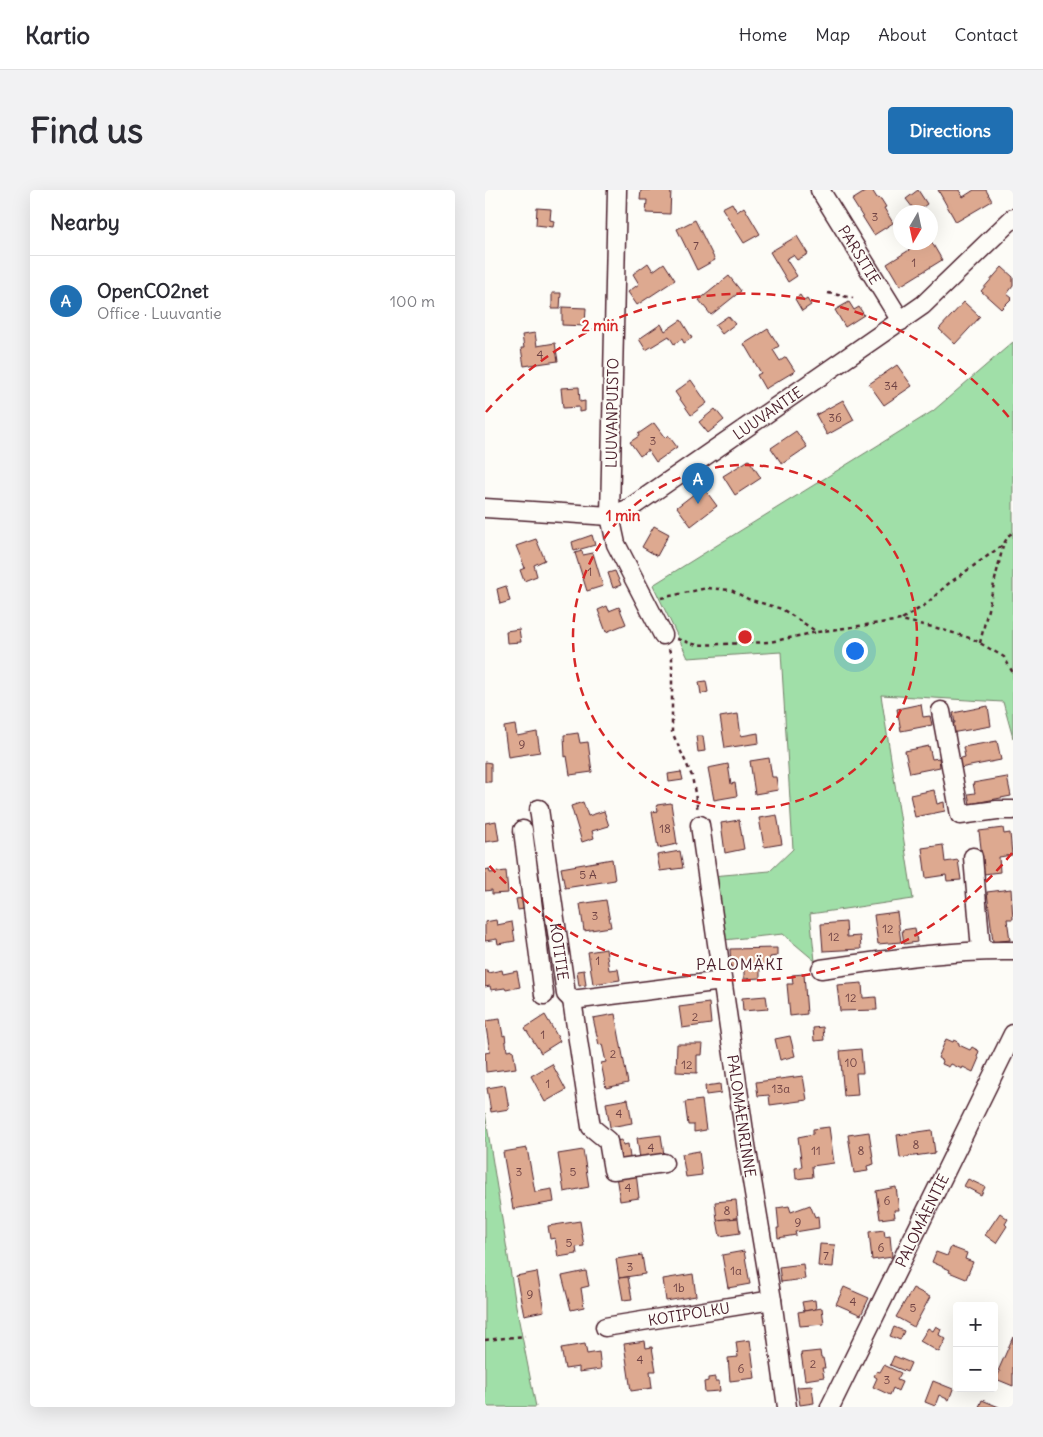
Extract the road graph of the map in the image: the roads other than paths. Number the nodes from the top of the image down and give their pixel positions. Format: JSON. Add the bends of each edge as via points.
{"nodes":[{"id":1,"x":617,"y":190,"type":"edge"},
{"id":2,"x":819,"y":190,"type":"edge"},
{"id":3,"x":1013,"y":218,"type":"edge"},
{"id":4,"x":901,"y":321,"type":"junction"},
{"id":5,"x":485,"y":508,"type":"edge"},
{"id":6,"x":610,"y":516,"type":"junction"},
{"id":7,"x":663,"y":635,"type":"road end"},
{"id":8,"x":941,"y":711,"type":"dead end"},
{"id":9,"x":539,"y":809,"type":"dead end"},
{"id":10,"x":1013,"y":810,"type":"edge"},
{"id":11,"x":700,"y":825,"type":"road end"},
{"id":12,"x":523,"y":830,"type":"dead end"},
{"id":13,"x":973,"y":857,"type":"dead end"},
{"id":14,"x":555,"y":912,"type":"junction"},
{"id":15,"x":533,"y":914,"type":"junction"},
{"id":16,"x":981,"y":950,"type":"junction"},
{"id":17,"x":1013,"y":950,"type":"edge"},
{"id":18,"x":821,"y":969,"type":"dead end"},
{"id":19,"x":722,"y":981,"type":"junction"},
{"id":20,"x":544,"y":996,"type":"dead end"},
{"id":21,"x":572,"y":1000,"type":"junction"},
{"id":22,"x":1013,"y":1034,"type":"edge"},
{"id":23,"x":664,"y":1163,"type":"dead end"},
{"id":24,"x":772,"y":1300,"type":"junction"},
{"id":25,"x":605,"y":1327,"type":"dead end"},
{"id":26,"x":787,"y":1407,"type":"edge"},
{"id":27,"x":830,"y":1407,"type":"edge"}],
"edges":[{"from":1,"to":6,"type":"street","name":"LUUVANPUISTO"},
{"from":2,"to":4,"type":"street","name":"PARSITIE"},
{"from":3,"to":4,"type":"street","name":"LUUVANTIE","via":[[923,305]]},
{"from":4,"to":6,"type":"street","name":"LUUVANTIE","via":[[631,508]]},
{"from":5,"to":6,"type":"street","name":"LUUVANTIE"},
{"from":6,"to":7,"type":"street","name":"LUUVANPUISTO","via":[[616,544]]},
{"from":8,"to":10,"type":"street","via":[[960,815]]},
{"from":9,"to":14,"type":"street","name":"KOTITIE"},
{"from":11,"to":19,"type":"street","name":"PALOMÄENRINNE"},
{"from":12,"to":15,"type":"street"},
{"from":13,"to":16,"type":"street"},
{"from":14,"to":15,"type":"street"},
{"from":14,"to":21,"type":"street","name":"KOTITIE","via":[[566,994]]},
{"from":15,"to":20,"type":"street"},
{"from":16,"to":17,"type":"street"},
{"from":16,"to":18,"type":"street"},
{"from":19,"to":21,"type":"street","name":"KOTITIE"},
{"from":19,"to":24,"type":"street","name":"PALOMÄENRINNE"},
{"from":21,"to":23,"type":"street","via":[[591,1128],[608,1141],[613,1170]]},
{"from":22,"to":27,"type":"street","name":"PALOMÄENTIE"},
{"from":24,"to":25,"type":"street","name":"KOTIPOLKU"},
{"from":24,"to":26,"type":"street","name":"PALOMÄENRINNE"}]}
